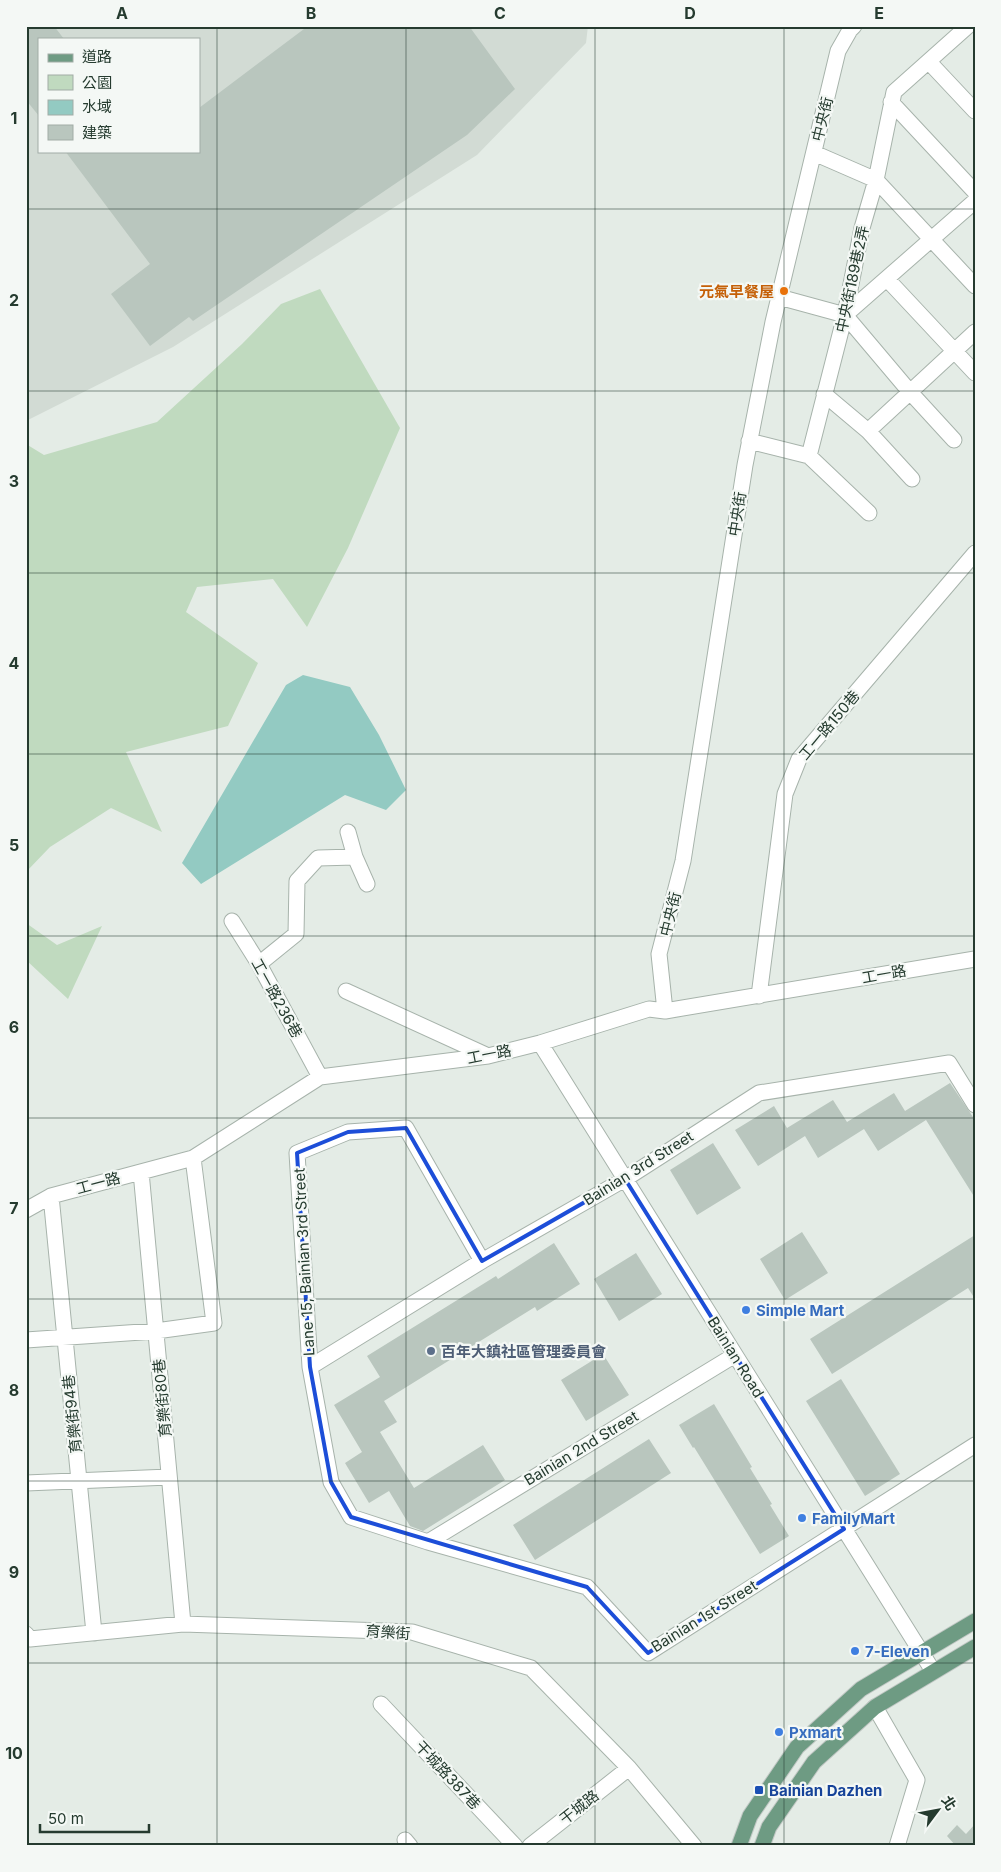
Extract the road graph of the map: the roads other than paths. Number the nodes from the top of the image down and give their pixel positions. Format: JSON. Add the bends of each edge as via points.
{"nodes":[{"id":1,"x":854,"y":26,"type":"edge"},
{"id":2,"x":968,"y":26,"type":"edge"},
{"id":3,"x":929,"y":62,"type":"junction"},
{"id":4,"x":891,"y":102,"type":"junction"},
{"id":5,"x":975,"y":111,"type":"edge"},
{"id":6,"x":814,"y":153,"type":"junction"},
{"id":7,"x":876,"y":180,"type":"junction"},
{"id":8,"x":975,"y":192,"type":"edge"},
{"id":9,"x":975,"y":200,"type":"edge"},
{"id":10,"x":930,"y":238,"type":"junction"},
{"id":11,"x":887,"y":279,"type":"junction"},
{"id":12,"x":975,"y":286,"type":"edge"},
{"id":13,"x":779,"y":297,"type":"junction"},
{"id":14,"x":845,"y":315,"type":"junction"},
{"id":15,"x":975,"y":332,"type":"edge"},
{"id":16,"x":954,"y":351,"type":"junction"},
{"id":17,"x":975,"y":373,"type":"edge"},
{"id":18,"x":910,"y":392,"type":"junction"},
{"id":19,"x":824,"y":394,"type":"junction"},
{"id":20,"x":868,"y":431,"type":"junction"},
{"id":21,"x":954,"y":440,"type":"dead end"},
{"id":22,"x":749,"y":442,"type":"junction"},
{"id":23,"x":809,"y":456,"type":"junction"},
{"id":24,"x":912,"y":479,"type":"dead end"},
{"id":25,"x":870,"y":513,"type":"dead end"},
{"id":26,"x":975,"y":553,"type":"edge"},
{"id":27,"x":348,"y":832,"type":"dead end"},
{"id":28,"x":355,"y":857,"type":"junction"},
{"id":29,"x":367,"y":884,"type":"dead end"},
{"id":30,"x":232,"y":921,"type":"dead end"},
{"id":31,"x":975,"y":958,"type":"edge"},
{"id":32,"x":259,"y":964,"type":"junction"},
{"id":33,"x":346,"y":991,"type":"dead end"},
{"id":34,"x":759,"y":996,"type":"junction"},
{"id":35,"x":665,"y":1011,"type":"junction"},
{"id":36,"x":540,"y":1043,"type":"junction"},
{"id":37,"x":488,"y":1056,"type":"junction"},
{"id":38,"x":320,"y":1077,"type":"junction"},
{"id":39,"x":975,"y":1104,"type":"edge"},
{"id":40,"x":193,"y":1158,"type":"junction"},
{"id":41,"x":141,"y":1172,"type":"junction"},
{"id":42,"x":625,"y":1178,"type":"junction"},
{"id":43,"x":51,"y":1196,"type":"junction"},
{"id":44,"x":26,"y":1210,"type":"edge"},
{"id":45,"x":482,"y":1261,"type":"junction"},
{"id":46,"x":156,"y":1331,"type":"junction"},
{"id":47,"x":65,"y":1338,"type":"junction"},
{"id":48,"x":26,"y":1340,"type":"edge"},
{"id":49,"x":735,"y":1355,"type":"junction"},
{"id":50,"x":310,"y":1367,"type":"junction"},
{"id":51,"x":975,"y":1444,"type":"edge"},
{"id":52,"x":169,"y":1477,"type":"junction"},
{"id":53,"x":79,"y":1480,"type":"junction"},
{"id":54,"x":26,"y":1483,"type":"edge"},
{"id":55,"x":844,"y":1529,"type":"junction"},
{"id":56,"x":428,"y":1542,"type":"junction"},
{"id":57,"x":975,"y":1622,"type":"edge"},
{"id":58,"x":183,"y":1624,"type":"junction"},
{"id":59,"x":94,"y":1633,"type":"junction"},
{"id":60,"x":28,"y":1636,"type":"edge"},
{"id":61,"x":975,"y":1646,"type":"edge"},
{"id":62,"x":921,"y":1653,"type":"junction"},
{"id":63,"x":933,"y":1671,"type":"junction"},
{"id":64,"x":381,"y":1704,"type":"dead end"},
{"id":65,"x":875,"y":1707,"type":"junction"},
{"id":66,"x":629,"y":1768,"type":"junction"},
{"id":67,"x":515,"y":1846,"type":"edge"},
{"id":68,"x":530,"y":1846,"type":"edge"},
{"id":69,"x":694,"y":1846,"type":"edge"},
{"id":70,"x":739,"y":1846,"type":"edge"},
{"id":71,"x":762,"y":1846,"type":"edge"},
{"id":72,"x":897,"y":1846,"type":"edge"}],
"edges":[{"from":1,"to":6,"type":"street","name":"中央街","via":[[838,51]]},
{"from":2,"to":3,"type":"street"},
{"from":3,"to":4,"type":"street","via":[[894,92]]},
{"from":3,"to":5,"type":"street"},
{"from":4,"to":7,"type":"street","name":"中央街189巷2弄"},
{"from":4,"to":8,"type":"street"},
{"from":6,"to":7,"type":"street"},
{"from":6,"to":13,"type":"street","name":"中央街"},
{"from":7,"to":10,"type":"street"},
{"from":7,"to":14,"type":"street","name":"中央街189巷2弄","via":[[862,228]]},
{"from":9,"to":10,"type":"street"},
{"from":10,"to":11,"type":"street"},
{"from":10,"to":12,"type":"street"},
{"from":11,"to":14,"type":"street"},
{"from":11,"to":16,"type":"street"},
{"from":13,"to":14,"type":"street"},
{"from":13,"to":22,"type":"street","name":"中央街"},
{"from":14,"to":18,"type":"street"},
{"from":14,"to":19,"type":"street","name":"中央街189巷2弄"},
{"from":15,"to":16,"type":"street"},
{"from":16,"to":17,"type":"street"},
{"from":16,"to":18,"type":"street"},
{"from":18,"to":20,"type":"street"},
{"from":18,"to":21,"type":"street"},
{"from":19,"to":20,"type":"street"},
{"from":19,"to":23,"type":"street","name":"中央街189巷2弄"},
{"from":20,"to":24,"type":"street"},
{"from":22,"to":23,"type":"street"},
{"from":22,"to":35,"type":"street","name":"中央街","via":[[683,861],[659,954]]},
{"from":23,"to":25,"type":"street"},
{"from":26,"to":34,"type":"street","name":"工一路150巷","via":[[799,759],[785,794]]},
{"from":27,"to":28,"type":"street"},
{"from":28,"to":29,"type":"street"},
{"from":28,"to":32,"type":"street","via":[[318,858],[297,881],[296,934]]},
{"from":30,"to":32,"type":"street","name":"工一路236巷"},
{"from":31,"to":34,"type":"street","name":"工一路"},
{"from":32,"to":38,"type":"street","name":"工一路236巷"},
{"from":33,"to":37,"type":"street"},
{"from":34,"to":35,"type":"street","name":"工一路"},
{"from":35,"to":36,"type":"street","name":"工一路","via":[[649,1009]]},
{"from":36,"to":37,"type":"street","name":"工一路"},
{"from":36,"to":42,"type":"street","name":"Bainian Road"},
{"from":37,"to":38,"type":"street","name":"工一路"},
{"from":38,"to":40,"type":"street","name":"工一路"},
{"from":39,"to":42,"type":"street","name":"Bainian 3rd Street","via":[[949,1063],[759,1093]]},
{"from":40,"to":41,"type":"street","name":"工一路"},
{"from":40,"to":46,"type":"street","via":[[214,1323]]},
{"from":41,"to":43,"type":"street","name":"工一路"},
{"from":41,"to":46,"type":"street","name":"育樂街80巷"},
{"from":42,"to":45,"type":"street","name":"Bainian 3rd Street"},
{"from":42,"to":49,"type":"street","name":"Bainian Road"},
{"from":43,"to":44,"type":"street","name":"工一路"},
{"from":43,"to":47,"type":"street","name":"育樂街94巷"},
{"from":45,"to":50,"type":"street","name":"Bainian 3rd Street"},
{"from":45,"to":50,"type":"street","name":"Lane 15, Bainian 3rd Street","via":[[406,1128],[348,1132],[297,1153]]},
{"from":46,"to":47,"type":"street"},
{"from":46,"to":52,"type":"street","name":"育樂街80巷"},
{"from":47,"to":48,"type":"street"},
{"from":47,"to":53,"type":"street","name":"育樂街94巷"},
{"from":49,"to":55,"type":"street","name":"Bainian Road"},
{"from":49,"to":56,"type":"street","name":"Bainian 2nd Street"},
{"from":50,"to":56,"type":"street","via":[[331,1482],[351,1517]]},
{"from":51,"to":55,"type":"street","name":"Bainian 1st Street"},
{"from":52,"to":53,"type":"street"},
{"from":52,"to":58,"type":"street","name":"育樂街80巷"},
{"from":53,"to":54,"type":"street"},
{"from":53,"to":59,"type":"street","name":"育樂街94巷"},
{"from":55,"to":56,"type":"street","name":"Bainian 1st Street","via":[[648,1653],[586,1587]]},
{"from":55,"to":62,"type":"street","name":"Bainian Road"},
{"from":57,"to":62,"type":"main road"},
{"from":58,"to":59,"type":"street","name":"育樂街"},
{"from":58,"to":66,"type":"street","name":"育樂街","via":[[412,1632],[531,1668]]},
{"from":59,"to":60,"type":"street","name":"育樂街"},
{"from":61,"to":63,"type":"main road"},
{"from":62,"to":63,"type":"street","name":"Bainian Road"},
{"from":62,"to":70,"type":"main road","via":[[861,1689],[797,1748],[750,1816]]},
{"from":63,"to":65,"type":"main road"},
{"from":64,"to":67,"type":"street","name":"干城路387巷"},
{"from":65,"to":71,"type":"main road","via":[[814,1762],[769,1827]]},
{"from":65,"to":72,"type":"street","via":[[917,1780]]},
{"from":66,"to":68,"type":"street","name":"干城路"},
{"from":66,"to":69,"type":"street","name":"育樂街"}]}
